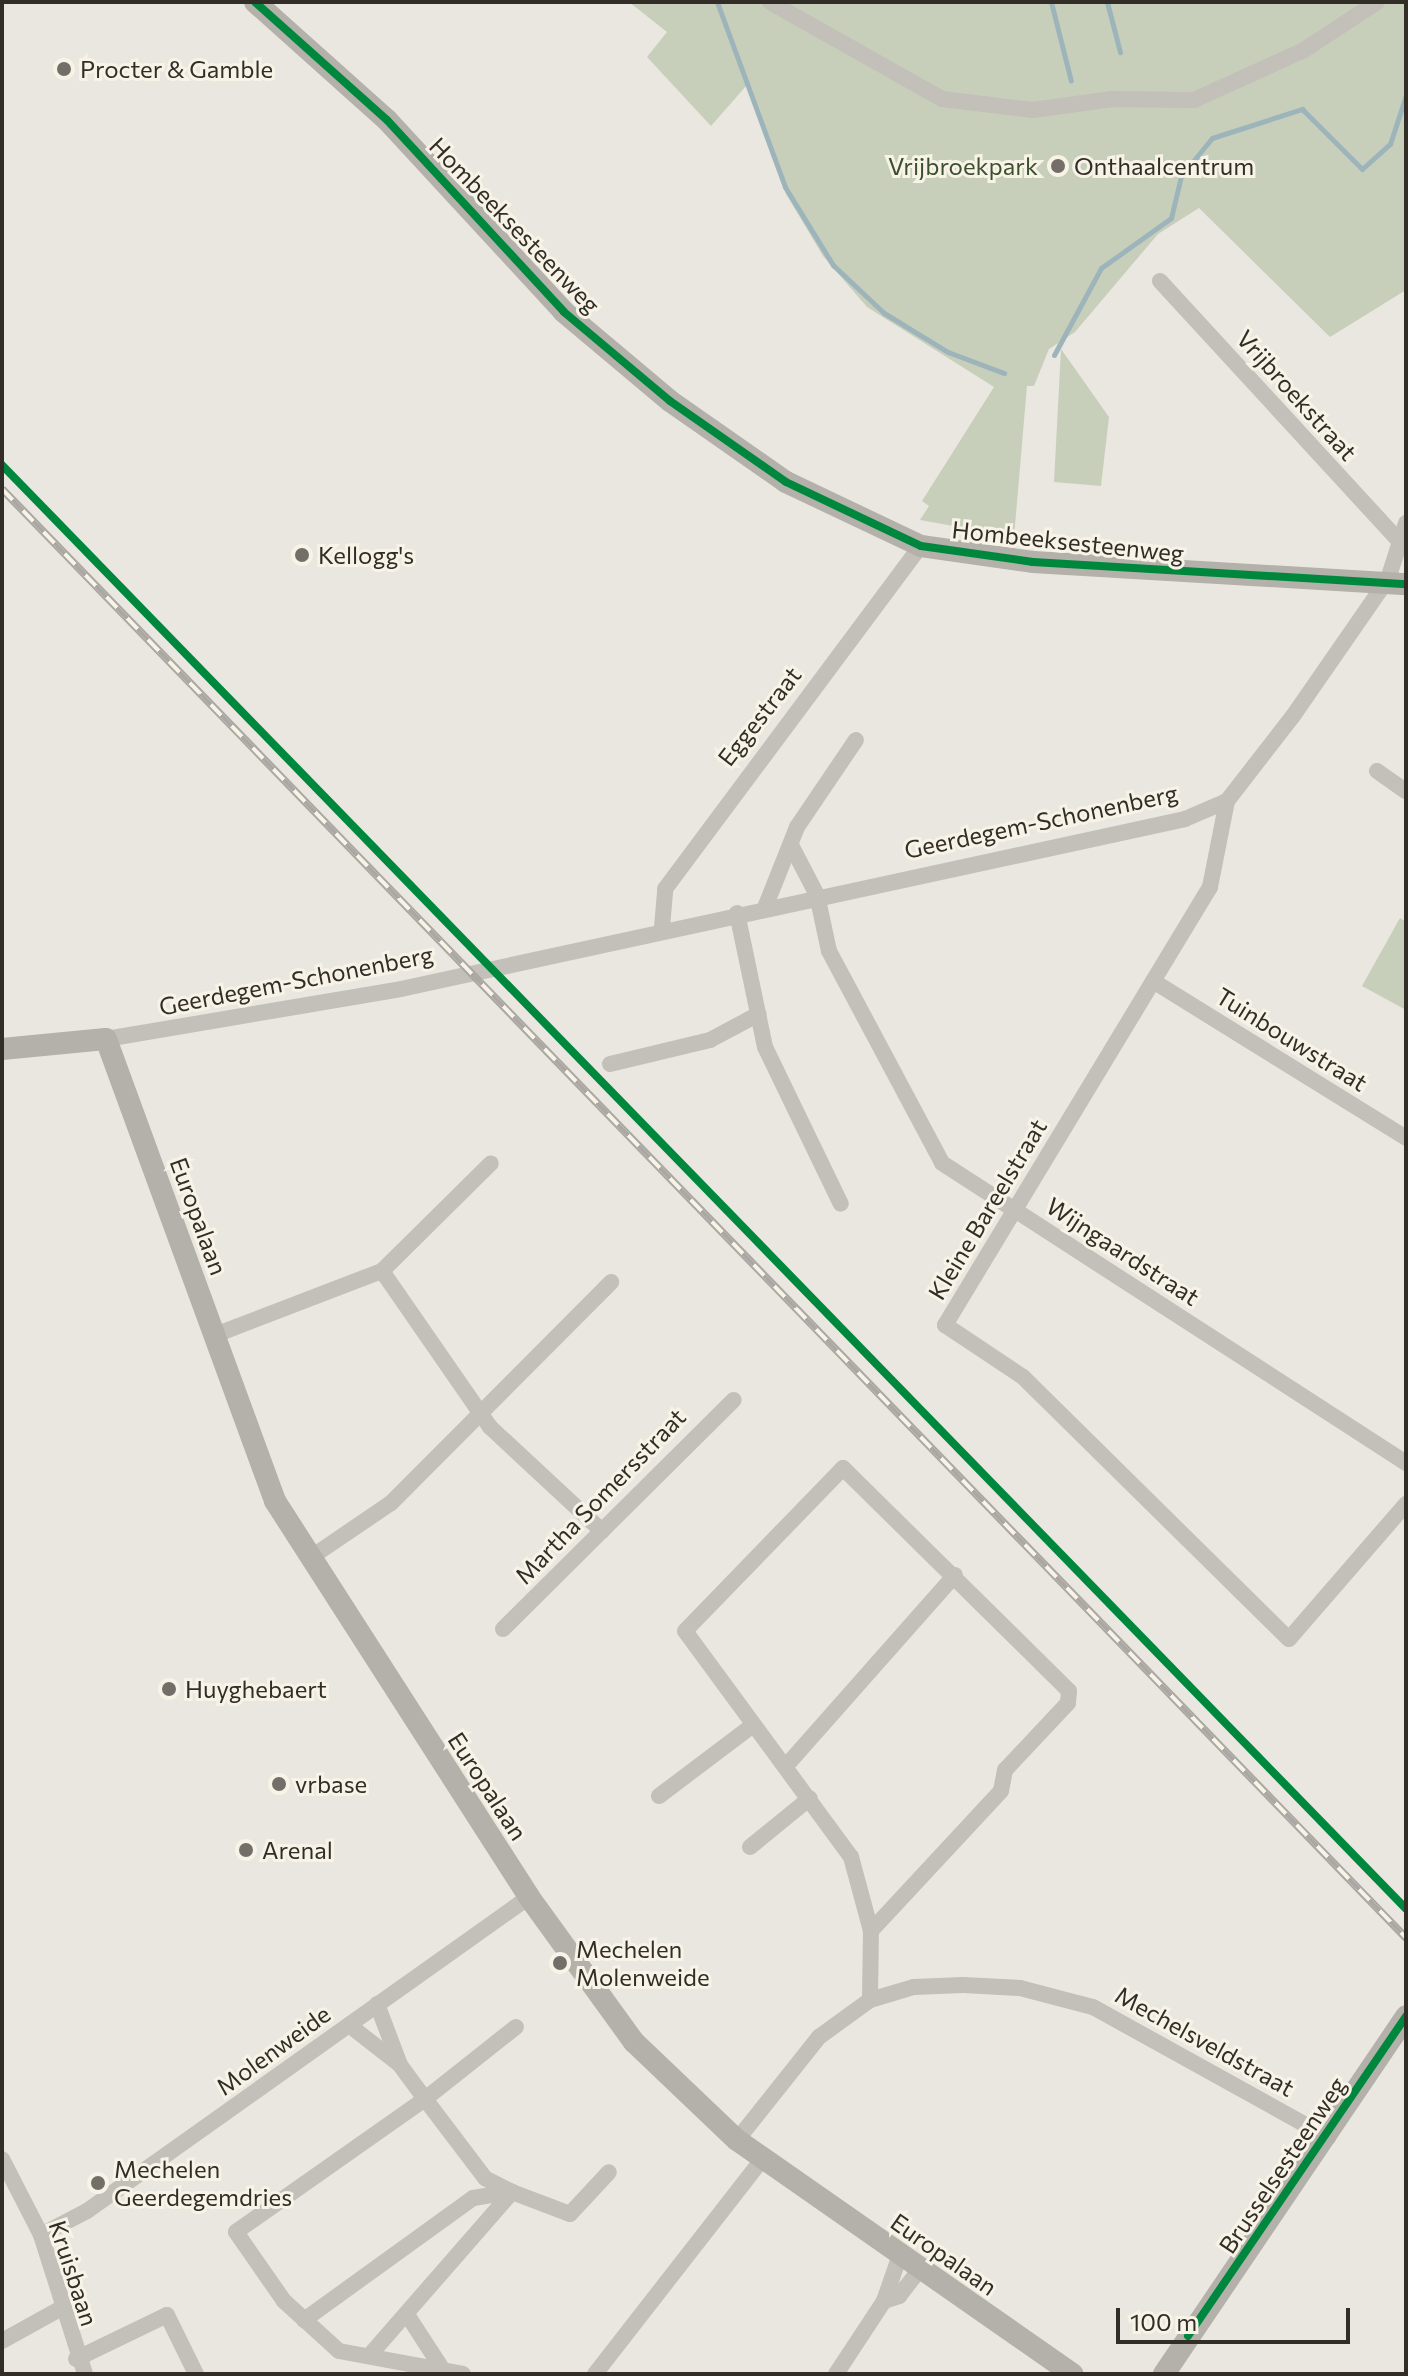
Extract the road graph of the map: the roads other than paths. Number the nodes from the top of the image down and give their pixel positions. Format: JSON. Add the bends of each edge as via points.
{"nodes":[{"id":1,"x":255,"y":2,"type":"edge"},
{"id":2,"x":770,"y":2,"type":"edge"},
{"id":3,"x":1377,"y":2,"type":"edge"},
{"id":4,"x":1160,"y":281,"type":"dead end"},
{"id":5,"x":1406,"y":523,"type":"edge"},
{"id":6,"x":1399,"y":541,"type":"junction"},
{"id":7,"x":921,"y":546,"type":"junction"},
{"id":8,"x":1397,"y":581,"type":"edge"},
{"id":9,"x":856,"y":740,"type":"dead end"},
{"id":10,"x":1377,"y":771,"type":"dead end"},
{"id":11,"x":1406,"y":791,"type":"edge"},
{"id":12,"x":1227,"y":801,"type":"junction"},
{"id":13,"x":792,"y":847,"type":"junction"},
{"id":14,"x":817,"y":895,"type":"junction"},
{"id":15,"x":766,"y":905,"type":"junction"},
{"id":16,"x":737,"y":913,"type":"junction"},
{"id":17,"x":662,"y":927,"type":"junction"},
{"id":18,"x":1153,"y":981,"type":"junction"},
{"id":19,"x":759,"y":1014,"type":"junction"},
{"id":20,"x":106,"y":1039,"type":"junction"},
{"id":21,"x":2,"y":1049,"type":"edge"},
{"id":22,"x":610,"y":1064,"type":"dead end"},
{"id":23,"x":1406,"y":1138,"type":"edge"},
{"id":24,"x":491,"y":1163,"type":"dead end"},
{"id":25,"x":841,"y":1204,"type":"dead end"},
{"id":26,"x":1014,"y":1209,"type":"junction"},
{"id":27,"x":382,"y":1271,"type":"junction"},
{"id":28,"x":611,"y":1282,"type":"dead end"},
{"id":29,"x":215,"y":1335,"type":"junction"},
{"id":30,"x":734,"y":1400,"type":"dead end"},
{"id":31,"x":480,"y":1414,"type":"junction"},
{"id":32,"x":1406,"y":1463,"type":"edge"},
{"id":33,"x":1406,"y":1504,"type":"edge"},
{"id":34,"x":602,"y":1531,"type":"junction"},
{"id":35,"x":310,"y":1558,"type":"junction"},
{"id":36,"x":955,"y":1575,"type":"junction"},
{"id":37,"x":503,"y":1629,"type":"dead end"},
{"id":38,"x":752,"y":1726,"type":"junction"},
{"id":39,"x":786,"y":1766,"type":"junction"},
{"id":40,"x":659,"y":1796,"type":"dead end"},
{"id":41,"x":810,"y":1798,"type":"junction"},
{"id":42,"x":750,"y":1847,"type":"dead end"},
{"id":43,"x":529,"y":1897,"type":"junction"},
{"id":44,"x":871,"y":1931,"type":"junction"},
{"id":45,"x":870,"y":2000,"type":"junction"},
{"id":46,"x":377,"y":2004,"type":"junction"},
{"id":47,"x":1406,"y":2016,"type":"edge"},
{"id":48,"x":349,"y":2025,"type":"junction"},
{"id":49,"x":516,"y":2027,"type":"dead end"},
{"id":50,"x":400,"y":2065,"type":"junction"},
{"id":51,"x":425,"y":2099,"type":"junction"},
{"id":52,"x":1328,"y":2137,"type":"junction"},
{"id":53,"x":737,"y":2140,"type":"junction"},
{"id":54,"x":763,"y":2158,"type":"junction"},
{"id":55,"x":2,"y":2159,"type":"edge"},
{"id":56,"x":609,"y":2172,"type":"dead end"},
{"id":57,"x":512,"y":2192,"type":"junction"},
{"id":58,"x":41,"y":2235,"type":"junction"},
{"id":59,"x":900,"y":2255,"type":"junction"},
{"id":60,"x":920,"y":2269,"type":"junction"},
{"id":61,"x":884,"y":2301,"type":"junction"},
{"id":62,"x":60,"y":2309,"type":"junction"},
{"id":63,"x":408,"y":2316,"type":"junction"},
{"id":64,"x":304,"y":2320,"type":"junction"},
{"id":65,"x":2,"y":2341,"type":"edge"},
{"id":66,"x":369,"y":2356,"type":"junction"},
{"id":67,"x":81,"y":2366,"type":"edge"},
{"id":68,"x":441,"y":2367,"type":"junction"},
{"id":69,"x":196,"y":2374,"type":"edge"},
{"id":70,"x":463,"y":2374,"type":"edge"},
{"id":71,"x":595,"y":2374,"type":"edge"},
{"id":72,"x":836,"y":2374,"type":"edge"},
{"id":73,"x":1073,"y":2374,"type":"edge"},
{"id":74,"x":1164,"y":2374,"type":"edge"}],
"edges":[{"from":1,"to":7,"type":"street","name":"Hombeeksesteenweg","via":[[387,120],[564,312],[670,401],[786,482]]},
{"from":2,"to":3,"type":"street","via":[[942,99],[1033,110],[1112,99],[1194,100],[1304,50]]},
{"from":4,"to":6,"type":"street","name":"Vrijbroekstraat"},
{"from":5,"to":6,"type":"street"},
{"from":6,"to":8,"type":"street"},
{"from":7,"to":8,"type":"street","name":"Hombeeksesteenweg","via":[[1223,576]]},
{"from":7,"to":17,"type":"street","name":"Eggestraat","via":[[665,889]]},
{"from":8,"to":12,"type":"street"},
{"from":9,"to":13,"type":"street","via":[[797,827]]},
{"from":10,"to":11,"type":"street"},
{"from":12,"to":14,"type":"street","name":"Geerdegem-Schonenberg","via":[[1185,819]]},
{"from":12,"to":18,"type":"street","name":"Kleine Bareelstraat","via":[[1210,887]]},
{"from":13,"to":14,"type":"street","name":"Wijngaardstraat"},
{"from":13,"to":15,"type":"street"},
{"from":14,"to":15,"type":"street","name":"Geerdegem-Schonenberg"},
{"from":14,"to":26,"type":"street","name":"Wijngaardstraat","via":[[829,951],[920,1130],[942,1163]]},
{"from":15,"to":16,"type":"street","name":"Geerdegem-Schonenberg"},
{"from":16,"to":17,"type":"street","name":"Geerdegem-Schonenberg"},
{"from":16,"to":19,"type":"street"},
{"from":17,"to":20,"type":"street","name":"Geerdegem-Schonenberg","via":[[401,989]]},
{"from":18,"to":23,"type":"street","name":"Tuinbouwstraat"},
{"from":18,"to":26,"type":"street","name":"Kleine Bareelstraat"},
{"from":19,"to":22,"type":"street","via":[[710,1040]]},
{"from":19,"to":25,"type":"street","via":[[765,1047]]},
{"from":20,"to":21,"type":"street","name":"Geerdegem-Schonenberg"},
{"from":20,"to":29,"type":"street","name":"Europalaan"},
{"from":24,"to":27,"type":"street"},
{"from":26,"to":32,"type":"street","name":"Wijngaardstraat"},
{"from":26,"to":33,"type":"street","name":"Kleine Bareelstraat","via":[[945,1325],[1023,1377],[1289,1639]]},
{"from":27,"to":29,"type":"street"},
{"from":27,"to":31,"type":"street"},
{"from":28,"to":31,"type":"street"},
{"from":29,"to":35,"type":"street","name":"Europalaan","via":[[275,1501]]},
{"from":30,"to":34,"type":"street","name":"Martha Somersstraat"},
{"from":31,"to":34,"type":"street"},
{"from":31,"to":35,"type":"street","via":[[391,1503]]},
{"from":34,"to":37,"type":"street","name":"Martha Somersstraat"},
{"from":35,"to":43,"type":"street","name":"Europalaan"},
{"from":36,"to":38,"type":"street","via":[[843,1468],[685,1631]]},
{"from":36,"to":39,"type":"street"},
{"from":36,"to":44,"type":"street","via":[[1062,1679],[1068,1703],[1005,1770],[1001,1791]]},
{"from":38,"to":39,"type":"street"},
{"from":38,"to":40,"type":"street"},
{"from":39,"to":41,"type":"street"},
{"from":41,"to":42,"type":"street"},
{"from":41,"to":44,"type":"street","via":[[851,1857]]},
{"from":43,"to":46,"type":"street","name":"Molenweide"},
{"from":43,"to":53,"type":"street","name":"Europalaan","via":[[634,2042]]},
{"from":44,"to":45,"type":"street"},
{"from":45,"to":52,"type":"street","name":"Mechelsveldstraat","via":[[914,1987],[963,1985],[1020,1988],[1084,2004],[1154,2035]]},
{"from":45,"to":53,"type":"street","name":"Mechelsveldstraat","via":[[819,2037]]},
{"from":46,"to":48,"type":"street","name":"Molenweide"},
{"from":46,"to":50,"type":"street"},
{"from":47,"to":52,"type":"street","name":"Brusselsesteenweg"},
{"from":48,"to":50,"type":"street"},
{"from":48,"to":58,"type":"street","name":"Molenweide","via":[[87,2211]]},
{"from":49,"to":51,"type":"street"},
{"from":50,"to":51,"type":"street"},
{"from":51,"to":57,"type":"street","via":[[485,2178]]},
{"from":51,"to":64,"type":"street","via":[[236,2232]]},
{"from":52,"to":74,"type":"street","name":"Brusselsesteenweg"},
{"from":53,"to":54,"type":"street","name":"Europalaan"},
{"from":54,"to":59,"type":"street","name":"Europalaan"},
{"from":54,"to":71,"type":"street"},
{"from":55,"to":58,"type":"street","name":"Kruisbaan"},
{"from":56,"to":57,"type":"street","via":[[570,2214]]},
{"from":57,"to":63,"type":"street"},
{"from":57,"to":64,"type":"street","via":[[473,2198]]},
{"from":58,"to":62,"type":"street","name":"Kruisbaan"},
{"from":59,"to":60,"type":"street","name":"Europalaan"},
{"from":59,"to":61,"type":"street"},
{"from":60,"to":61,"type":"street","via":[[899,2296]]},
{"from":60,"to":73,"type":"street","name":"Europalaan"},
{"from":61,"to":72,"type":"street"},
{"from":62,"to":65,"type":"street"},
{"from":62,"to":67,"type":"street","name":"Kruisbaan"},
{"from":63,"to":66,"type":"street"},
{"from":63,"to":68,"type":"street"},
{"from":64,"to":66,"type":"street","via":[[339,2351]]},
{"from":66,"to":68,"type":"street"},
{"from":67,"to":69,"type":"street","name":"Kruisbaan","via":[[167,2315]]},
{"from":68,"to":70,"type":"street"}]}
